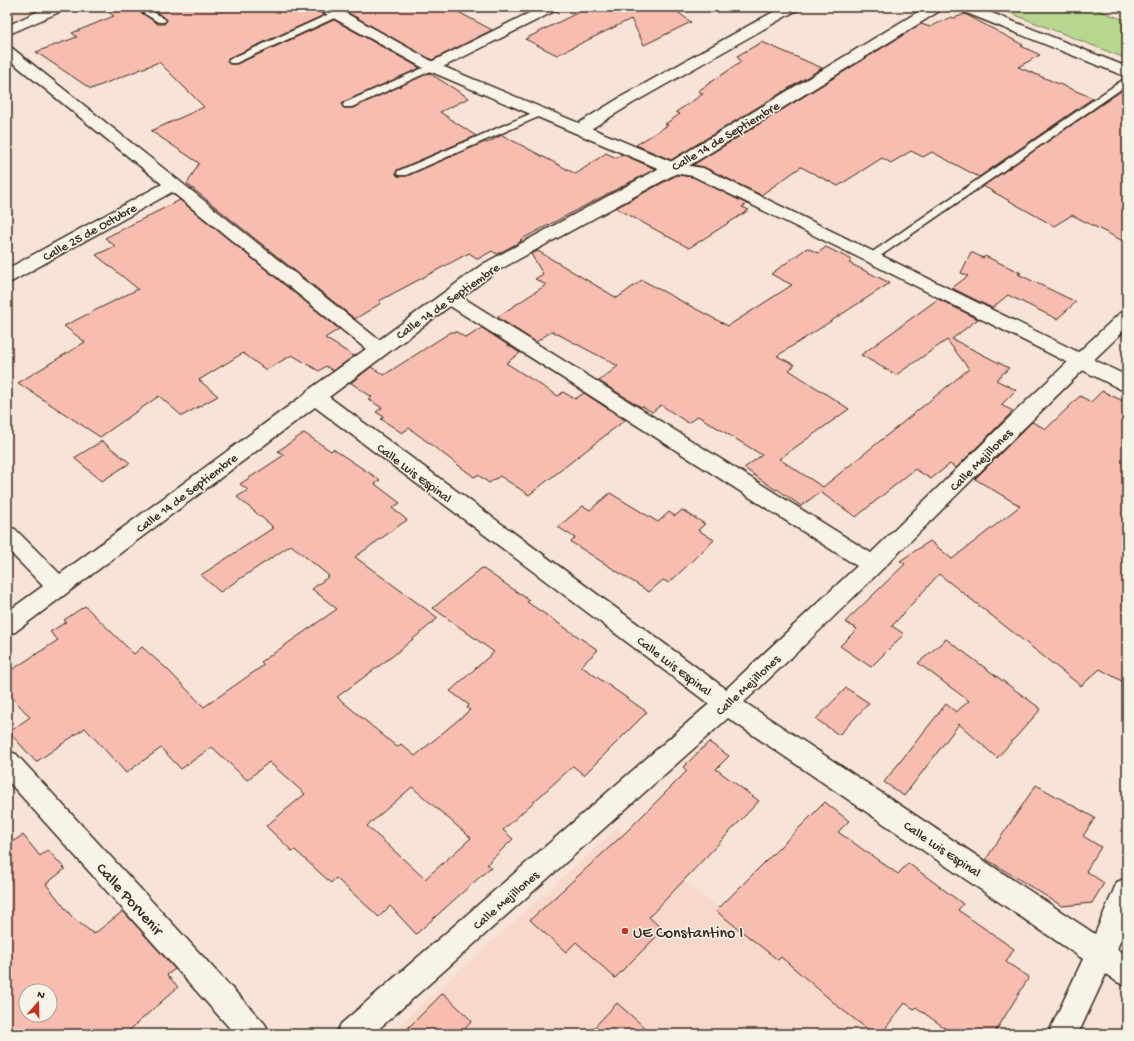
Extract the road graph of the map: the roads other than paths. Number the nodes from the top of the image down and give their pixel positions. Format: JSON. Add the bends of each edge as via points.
{"nodes":[{"id":1,"x":59,"y":7,"type":"edge"},
{"id":2,"x":139,"y":7,"type":"edge"},
{"id":3,"x":552,"y":7,"type":"edge"},
{"id":4,"x":792,"y":7,"type":"edge"},
{"id":5,"x":936,"y":7,"type":"edge"},
{"id":6,"x":964,"y":7,"type":"edge"},
{"id":7,"x":330,"y":11,"type":"edge"},
{"id":8,"x":161,"y":20,"type":"dead end"},
{"id":9,"x":7,"y":31,"type":"edge"},
{"id":10,"x":7,"y":51,"type":"edge"},
{"id":11,"x":233,"y":61,"type":"dead end"},
{"id":12,"x":432,"y":67,"type":"junction"},
{"id":13,"x":1127,"y":72,"type":"edge"},
{"id":14,"x":1127,"y":81,"type":"edge"},
{"id":15,"x":348,"y":105,"type":"dead end"},
{"id":16,"x":539,"y":113,"type":"junction"},
{"id":17,"x":580,"y":129,"type":"junction"},
{"id":18,"x":673,"y":168,"type":"junction"},
{"id":19,"x":402,"y":173,"type":"dead end"},
{"id":20,"x":172,"y":185,"type":"junction"},
{"id":21,"x":872,"y":257,"type":"junction"},
{"id":22,"x":7,"y":278,"type":"edge"},
{"id":23,"x":450,"y":298,"type":"junction"},
{"id":24,"x":1127,"y":317,"type":"edge"},
{"id":25,"x":378,"y":349,"type":"junction"},
{"id":26,"x":1080,"y":360,"type":"junction"},
{"id":27,"x":1127,"y":384,"type":"edge"},
{"id":28,"x":314,"y":396,"type":"junction"},
{"id":29,"x":7,"y":535,"type":"edge"},
{"id":30,"x":873,"y":565,"type":"junction"},
{"id":31,"x":58,"y":586,"type":"junction"},
{"id":32,"x":7,"y":625,"type":"edge"},
{"id":33,"x":727,"y":704,"type":"junction"},
{"id":34,"x":7,"y":762,"type":"edge"},
{"id":35,"x":1127,"y":891,"type":"edge"},
{"id":36,"x":1101,"y":953,"type":"junction"},
{"id":37,"x":1127,"y":972,"type":"edge"},
{"id":38,"x":255,"y":1034,"type":"edge"},
{"id":39,"x":351,"y":1034,"type":"edge"},
{"id":40,"x":1063,"y":1034,"type":"edge"}],
"edges":[{"from":1,"to":9,"type":"street"},
{"from":2,"to":8,"type":"lane"},
{"from":3,"to":12,"type":"street"},
{"from":4,"to":17,"type":"street"},
{"from":5,"to":18,"type":"street","name":"Calle 14 de Septiembre"},
{"from":6,"to":13,"type":"street"},
{"from":7,"to":11,"type":"lane"},
{"from":7,"to":12,"type":"street"},
{"from":10,"to":20,"type":"street"},
{"from":12,"to":15,"type":"lane"},
{"from":12,"to":16,"type":"street"},
{"from":14,"to":21,"type":"lane"},
{"from":16,"to":17,"type":"street"},
{"from":16,"to":19,"type":"lane"},
{"from":17,"to":18,"type":"street"},
{"from":18,"to":21,"type":"street","via":[[697,172]]},
{"from":18,"to":23,"type":"street","name":"Calle 14 de Septiembre","via":[[489,268]]},
{"from":20,"to":22,"type":"street","name":"Calle 25 de Octubre"},
{"from":20,"to":25,"type":"street"},
{"from":21,"to":26,"type":"street"},
{"from":23,"to":25,"type":"street","name":"Calle 14 de Septiembre"},
{"from":23,"to":30,"type":"street"},
{"from":24,"to":26,"type":"street","name":"Calle Mejillones"},
{"from":25,"to":28,"type":"street","name":"Calle 14 de Septiembre"},
{"from":26,"to":27,"type":"street"},
{"from":26,"to":30,"type":"street","name":"Calle Mejillones"},
{"from":28,"to":31,"type":"street","name":"Calle 14 de Septiembre"},
{"from":28,"to":33,"type":"street","name":"Calle Luis Espinal"},
{"from":29,"to":31,"type":"street"},
{"from":30,"to":33,"type":"street","name":"Calle Mejillones"},
{"from":31,"to":32,"type":"street","name":"Calle 14 de Septiembre"},
{"from":33,"to":36,"type":"street","name":"Calle Luis Espinal"},
{"from":33,"to":39,"type":"street","name":"Calle Mejillones"},
{"from":34,"to":38,"type":"street","name":"Calle Porvenir"},
{"from":35,"to":36,"type":"street"},
{"from":36,"to":37,"type":"street","name":"Calle Luis Espinal"},
{"from":36,"to":40,"type":"street"}]}
